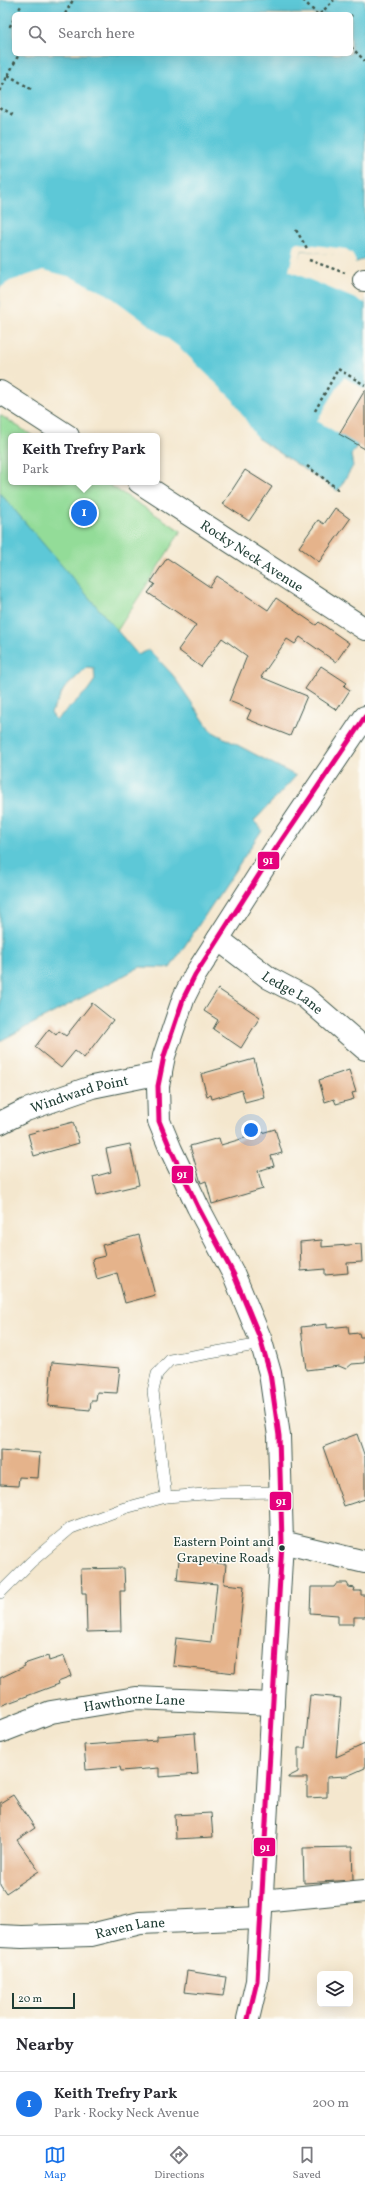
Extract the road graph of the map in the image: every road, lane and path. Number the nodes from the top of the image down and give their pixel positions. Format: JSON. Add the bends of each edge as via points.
{"nodes":[{"id":1,"x":73,"y":0,"type":"edge"},
{"id":2,"x":303,"y":0,"type":"edge"},
{"id":3,"x":334,"y":0,"type":"edge"},
{"id":4,"x":21,"y":6,"type":"dead end"},
{"id":5,"x":17,"y":12,"type":"edge"},
{"id":6,"x":66,"y":12,"type":"edge"},
{"id":7,"x":315,"y":12,"type":"edge"},
{"id":8,"x":322,"y":12,"type":"edge"},
{"id":9,"x":353,"y":49,"type":"edge"},
{"id":10,"x":19,"y":56,"type":"edge"},
{"id":11,"x":365,"y":61,"type":"edge"},
{"id":12,"x":8,"y":75,"type":"junction"},
{"id":13,"x":30,"y":89,"type":"dead end"},
{"id":14,"x":0,"y":90,"type":"edge"},
{"id":15,"x":0,"y":107,"type":"edge"},
{"id":16,"x":13,"y":115,"type":"dead end"},
{"id":17,"x":296,"y":230,"type":"dead end"},
{"id":18,"x":308,"y":250,"type":"dead end"},
{"id":19,"x":309,"y":260,"type":"dead end"},
{"id":20,"x":365,"y":280,"type":"edge"},
{"id":21,"x":365,"y":385,"type":"edge"},
{"id":22,"x":0,"y":392,"type":"edge"},
{"id":23,"x":314,"y":411,"type":"dead end"},
{"id":24,"x":63,"y":433,"type":"edge"},
{"id":25,"x":307,"y":466,"type":"dead end"},
{"id":26,"x":144,"y":485,"type":"edge"},
{"id":27,"x":339,"y":490,"type":"dead end"},
{"id":28,"x":365,"y":629,"type":"edge"},
{"id":29,"x":365,"y":717,"type":"edge"},
{"id":30,"x":218,"y":939,"type":"junction"},
{"id":31,"x":365,"y":1049,"type":"edge"},
{"id":32,"x":161,"y":1073,"type":"junction"},
{"id":33,"x":0,"y":1123,"type":"edge"},
{"id":34,"x":262,"y":1344,"type":"junction"},
{"id":35,"x":281,"y":1492,"type":"junction"},
{"id":36,"x":166,"y":1497,"type":"junction"},
{"id":37,"x":282,"y":1542,"type":"junction"},
{"id":38,"x":365,"y":1562,"type":"edge"},
{"id":39,"x":0,"y":1593,"type":"edge"},
{"id":40,"x":273,"y":1704,"type":"junction"},
{"id":41,"x":0,"y":1732,"type":"edge"},
{"id":42,"x":365,"y":1891,"type":"edge"},
{"id":43,"x":261,"y":1910,"type":"junction"},
{"id":44,"x":0,"y":1936,"type":"edge"},
{"id":45,"x":248,"y":2019,"type":"edge"}],
"edges":[{"from":1,"to":6,"type":"path"},
{"from":2,"to":7,"type":"path"},
{"from":3,"to":8,"type":"path"},
{"from":4,"to":5,"type":"path"},
{"from":9,"to":11,"type":"path"},
{"from":10,"to":12,"type":"path"},
{"from":12,"to":13,"type":"path"},
{"from":12,"to":14,"type":"path"},
{"from":15,"to":16,"type":"path"},
{"from":17,"to":18,"type":"path"},
{"from":19,"to":20,"type":"path"},
{"from":21,"to":23,"type":"path","via":[[338,368]]},
{"from":22,"to":24,"type":"street"},
{"from":25,"to":27,"type":"path"},
{"from":26,"to":28,"type":"street","name":"Rocky Neck Avenue"},
{"from":29,"to":30,"type":"street"},
{"from":30,"to":31,"type":"street","name":"Ledge Lane","via":[[269,978],[305,997]]},
{"from":30,"to":32,"type":"street","via":[[184,998],[164,1056]]},
{"from":32,"to":33,"type":"street","name":"Windward Point","via":[[92,1087],[26,1110]]},
{"from":32,"to":34,"type":"street","via":[[158,1086],[159,1121],[185,1180],[246,1300]]},
{"from":34,"to":35,"type":"street","via":[[270,1373],[279,1436]]},
{"from":34,"to":36,"type":"lane","via":[[170,1360],[157,1374],[153,1391]]},
{"from":35,"to":36,"type":"lane"},
{"from":35,"to":37,"type":"street"},
{"from":36,"to":39,"type":"lane","via":[[125,1508],[71,1528],[30,1562]]},
{"from":37,"to":38,"type":"street"},
{"from":37,"to":40,"type":"street"},
{"from":40,"to":41,"type":"street","name":"Hawthorne Lane","via":[[136,1698],[51,1712]]},
{"from":40,"to":43,"type":"street"},
{"from":42,"to":43,"type":"street","name":"Raven Lane"},
{"from":43,"to":44,"type":"street","name":"Raven Lane","via":[[140,1923],[91,1935]]},
{"from":43,"to":45,"type":"street","via":[[257,1981]]}]}
